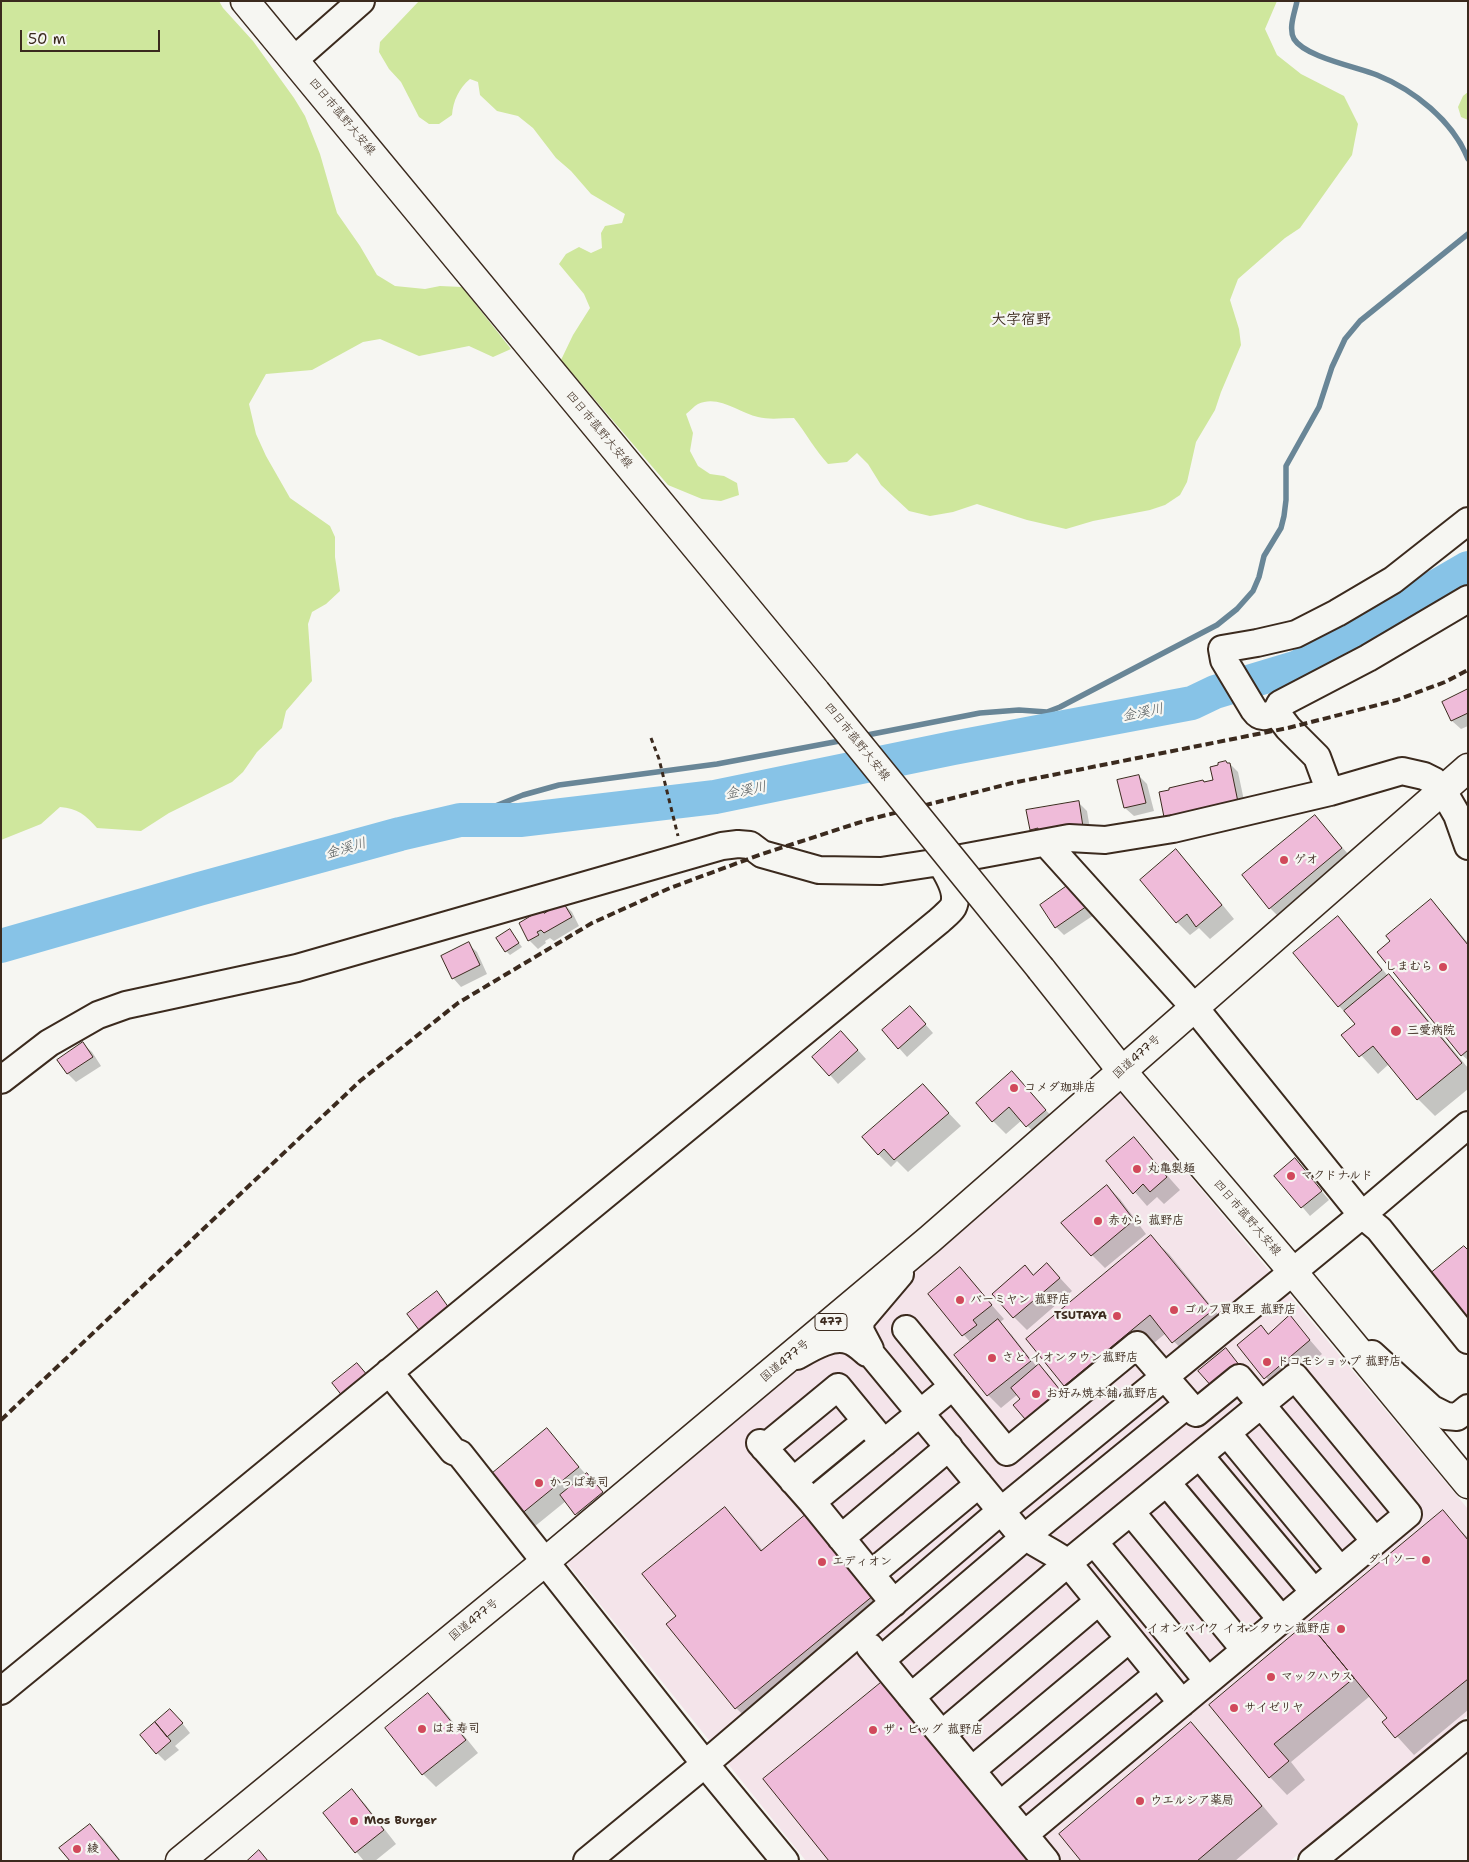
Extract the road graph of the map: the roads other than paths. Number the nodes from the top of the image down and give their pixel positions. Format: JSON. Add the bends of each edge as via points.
{"nodes":[{"id":1,"x":245,"y":1,"type":"edge"},
{"id":2,"x":361,"y":1,"type":"edge"},
{"id":3,"x":294,"y":60,"type":"junction"},
{"id":4,"x":1468,"y":521,"type":"edge"},
{"id":5,"x":1468,"y":599,"type":"edge"},
{"id":6,"x":1265,"y":711,"type":"junction"},
{"id":7,"x":1468,"y":768,"type":"edge"},
{"id":8,"x":1442,"y":789,"type":"junction"},
{"id":9,"x":1330,"y":792,"type":"junction"},
{"id":10,"x":1046,"y":843,"type":"junction"},
{"id":11,"x":1468,"y":846,"type":"edge"},
{"id":12,"x":940,"y":862,"type":"junction"},
{"id":13,"x":1194,"y":1007,"type":"junction"},
{"id":14,"x":1122,"y":1071,"type":"junction"},
{"id":15,"x":1,"y":1080,"type":"edge"},
{"id":16,"x":1468,"y":1125,"type":"edge"},
{"id":17,"x":1362,"y":1215,"type":"junction"},
{"id":18,"x":930,"y":1240,"type":"junction"},
{"id":19,"x":1294,"y":1272,"type":"junction"},
{"id":20,"x":1263,"y":1297,"type":"junction"},
{"id":21,"x":1327,"y":1312,"type":"junction"},
{"id":22,"x":840,"y":1315,"type":"junction"},
{"id":23,"x":906,"y":1329,"type":"dead end"},
{"id":24,"x":1468,"y":1340,"type":"edge"},
{"id":25,"x":877,"y":1361,"type":"junction"},
{"id":26,"x":776,"y":1369,"type":"junction"},
{"id":27,"x":389,"y":1372,"type":"junction"},
{"id":28,"x":1164,"y":1377,"type":"junction"},
{"id":29,"x":953,"y":1386,"type":"junction"},
{"id":30,"x":1262,"y":1405,"type":"junction"},
{"id":31,"x":1468,"y":1408,"type":"edge"},
{"id":32,"x":1192,"y":1409,"type":"junction"},
{"id":33,"x":921,"y":1413,"type":"junction"},
{"id":34,"x":866,"y":1421,"type":"junction"},
{"id":35,"x":884,"y":1443,"type":"junction"},
{"id":36,"x":1212,"y":1446,"type":"junction"},
{"id":37,"x":949,"y":1447,"type":"junction"},
{"id":38,"x":793,"y":1481,"type":"junction"},
{"id":39,"x":1166,"y":1482,"type":"junction"},
{"id":40,"x":979,"y":1484,"type":"junction"},
{"id":41,"x":1468,"y":1484,"type":"edge"},
{"id":42,"x":1468,"y":1489,"type":"edge"},
{"id":43,"x":812,"y":1502,"type":"junction"},
{"id":44,"x":1002,"y":1510,"type":"junction"},
{"id":45,"x":1131,"y":1512,"type":"junction"},
{"id":46,"x":1025,"y":1537,"type":"junction"},
{"id":47,"x":841,"y":1538,"type":"junction"},
{"id":48,"x":1375,"y":1541,"type":"junction"},
{"id":49,"x":1094,"y":1542,"type":"junction"},
{"id":50,"x":546,"y":1561,"type":"junction"},
{"id":51,"x":1068,"y":1563,"type":"junction"},
{"id":52,"x":1340,"y":1570,"type":"junction"},
{"id":53,"x":871,"y":1574,"type":"junction"},
{"id":54,"x":1314,"y":1592,"type":"junction"},
{"id":55,"x":1099,"y":1601,"type":"junction"},
{"id":56,"x":894,"y":1603,"type":"junction"},
{"id":57,"x":1282,"y":1620,"type":"junction"},
{"id":58,"x":858,"y":1633,"type":"junction"},
{"id":59,"x":1129,"y":1639,"type":"junction"},
{"id":60,"x":1245,"y":1650,"type":"junction"},
{"id":61,"x":881,"y":1660,"type":"junction"},
{"id":62,"x":1158,"y":1674,"type":"junction"},
{"id":63,"x":1208,"y":1681,"type":"junction"},
{"id":64,"x":1,"y":1691,"type":"edge"},
{"id":65,"x":912,"y":1697,"type":"junction"},
{"id":66,"x":1182,"y":1704,"type":"junction"},
{"id":67,"x":942,"y":1734,"type":"junction"},
{"id":68,"x":1468,"y":1734,"type":"edge"},
{"id":69,"x":705,"y":1764,"type":"junction"},
{"id":70,"x":972,"y":1770,"type":"junction"},
{"id":71,"x":1000,"y":1805,"type":"junction"},
{"id":72,"x":1025,"y":1834,"type":"junction"},
{"id":73,"x":180,"y":1861,"type":"edge"},
{"id":74,"x":587,"y":1861,"type":"edge"},
{"id":75,"x":785,"y":1861,"type":"edge"},
{"id":76,"x":1046,"y":1861,"type":"edge"},
{"id":77,"x":1312,"y":1861,"type":"edge"}],
"edges":[{"from":1,"to":3,"type":"main road","name":"四日市菰野大安線"},
{"from":2,"to":3,"type":"street"},
{"from":3,"to":14,"type":"main road","name":"四日市菰野大安線","bridge":true,"via":[[816,692]]},
{"from":4,"to":6,"type":"street","via":[[1393,580],[1296,634],[1222,649],[1224,660]]},
{"from":5,"to":6,"type":"street","via":[[1368,658]]},
{"from":6,"to":9,"type":"street","via":[[1288,728],[1317,758]]},
{"from":7,"to":8,"type":"main road","name":"国道477号","number":"477"},
{"from":8,"to":9,"type":"street","via":[[1424,776],[1402,772]]},
{"from":8,"to":11,"type":"street","via":[[1457,815]]},
{"from":8,"to":13,"type":"main road","name":"国道477号","number":"477"},
{"from":9,"to":10,"type":"street","via":[[1174,829],[1104,840],[1069,838]]},
{"from":10,"to":12,"type":"street"},
{"from":10,"to":13,"type":"street"},
{"from":12,"to":15,"type":"street","via":[[881,871],[819,870],[762,854],[750,845],[722,846],[297,968],[126,1005],[98,1015],[49,1044]]},
{"from":12,"to":27,"type":"street","via":[[951,879],[954,897],[953,907],[938,921]]},
{"from":13,"to":14,"type":"main road","name":"国道477号","number":"477"},
{"from":13,"to":17,"type":"street"},
{"from":14,"to":18,"type":"main road","name":"国道477号","number":"477"},
{"from":14,"to":19,"type":"main road","name":"四日市菰野大安線"},
{"from":16,"to":17,"type":"street"},
{"from":17,"to":19,"type":"street"},
{"from":17,"to":24,"type":"street","via":[[1379,1229]]},
{"from":18,"to":22,"type":"main road","name":"国道477号","number":"477"},
{"from":18,"to":25,"type":"street","via":[[861,1320],[860,1330]]},
{"from":19,"to":20,"type":"street"},
{"from":19,"to":21,"type":"main road","name":"四日市菰野大安線"},
{"from":20,"to":28,"type":"street"},
{"from":20,"to":42,"type":"street","via":[[1286,1288],[1296,1293],[1397,1418]]},
{"from":21,"to":31,"type":"street","via":[[1432,1409],[1446,1416],[1457,1416]]},
{"from":21,"to":41,"type":"main road","name":"四日市菰野大安線"},
{"from":22,"to":25,"type":"street"},
{"from":22,"to":26,"type":"main road","name":"国道477号","number":"477"},
{"from":23,"to":29,"type":"street"},
{"from":25,"to":26,"type":"street","via":[[850,1341],[838,1339],[816,1345]]},
{"from":25,"to":33,"type":"street"},
{"from":26,"to":50,"type":"main road","name":"国道477号","number":"477"},
{"from":27,"to":50,"type":"street"},
{"from":27,"to":64,"type":"street"},
{"from":28,"to":29,"type":"street","via":[[1137,1344],[1007,1452]]},
{"from":28,"to":32,"type":"street"},
{"from":28,"to":44,"type":"street"},
{"from":29,"to":33,"type":"street"},
{"from":30,"to":32,"type":"street","via":[[1239,1378]]},
{"from":30,"to":36,"type":"street"},
{"from":30,"to":48,"type":"street"},
{"from":30,"to":48,"type":"street","via":[[1295,1377],[1408,1514]]},
{"from":32,"to":36,"type":"street","via":[[1197,1434]]},
{"from":32,"to":46,"type":"street"},
{"from":33,"to":35,"type":"street"},
{"from":33,"to":37,"type":"street"},
{"from":34,"to":35,"type":"street"},
{"from":34,"to":38,"type":"street"},
{"from":34,"to":38,"type":"street","via":[[838,1387],[762,1446]]},
{"from":35,"to":43,"type":"street"},
{"from":36,"to":39,"type":"street"},
{"from":36,"to":52,"type":"street"},
{"from":36,"to":54,"type":"street"},
{"from":37,"to":40,"type":"street"},
{"from":37,"to":47,"type":"street"},
{"from":38,"to":43,"type":"street"},
{"from":39,"to":45,"type":"street"},
{"from":39,"to":57,"type":"street"},
{"from":40,"to":44,"type":"street"},
{"from":40,"to":53,"type":"street"},
{"from":43,"to":47,"type":"street"},
{"from":44,"to":46,"type":"street"},
{"from":44,"to":56,"type":"street"},
{"from":45,"to":49,"type":"street"},
{"from":45,"to":60,"type":"street"},
{"from":46,"to":51,"type":"street"},
{"from":46,"to":61,"type":"street"},
{"from":47,"to":53,"type":"street"},
{"from":48,"to":52,"type":"street"},
{"from":49,"to":51,"type":"street"},
{"from":49,"to":63,"type":"street"},
{"from":50,"to":69,"type":"street"},
{"from":50,"to":73,"type":"main road","name":"国道477号","number":"477"},
{"from":51,"to":55,"type":"street"},
{"from":51,"to":65,"type":"street"},
{"from":52,"to":54,"type":"street"},
{"from":53,"to":56,"type":"street"},
{"from":54,"to":57,"type":"street"},
{"from":55,"to":59,"type":"street"},
{"from":55,"to":67,"type":"street"},
{"from":56,"to":58,"type":"street"},
{"from":57,"to":60,"type":"street"},
{"from":58,"to":61,"type":"street"},
{"from":58,"to":69,"type":"street"},
{"from":59,"to":62,"type":"street"},
{"from":59,"to":70,"type":"street"},
{"from":60,"to":63,"type":"street"},
{"from":61,"to":65,"type":"street"},
{"from":62,"to":66,"type":"street"},
{"from":62,"to":71,"type":"street"},
{"from":63,"to":66,"type":"street"},
{"from":65,"to":67,"type":"street"},
{"from":66,"to":72,"type":"street"},
{"from":67,"to":70,"type":"street"},
{"from":68,"to":77,"type":"street"},
{"from":69,"to":74,"type":"street"},
{"from":69,"to":75,"type":"street"},
{"from":70,"to":71,"type":"street"},
{"from":71,"to":72,"type":"street"},
{"from":72,"to":76,"type":"street"}]}
